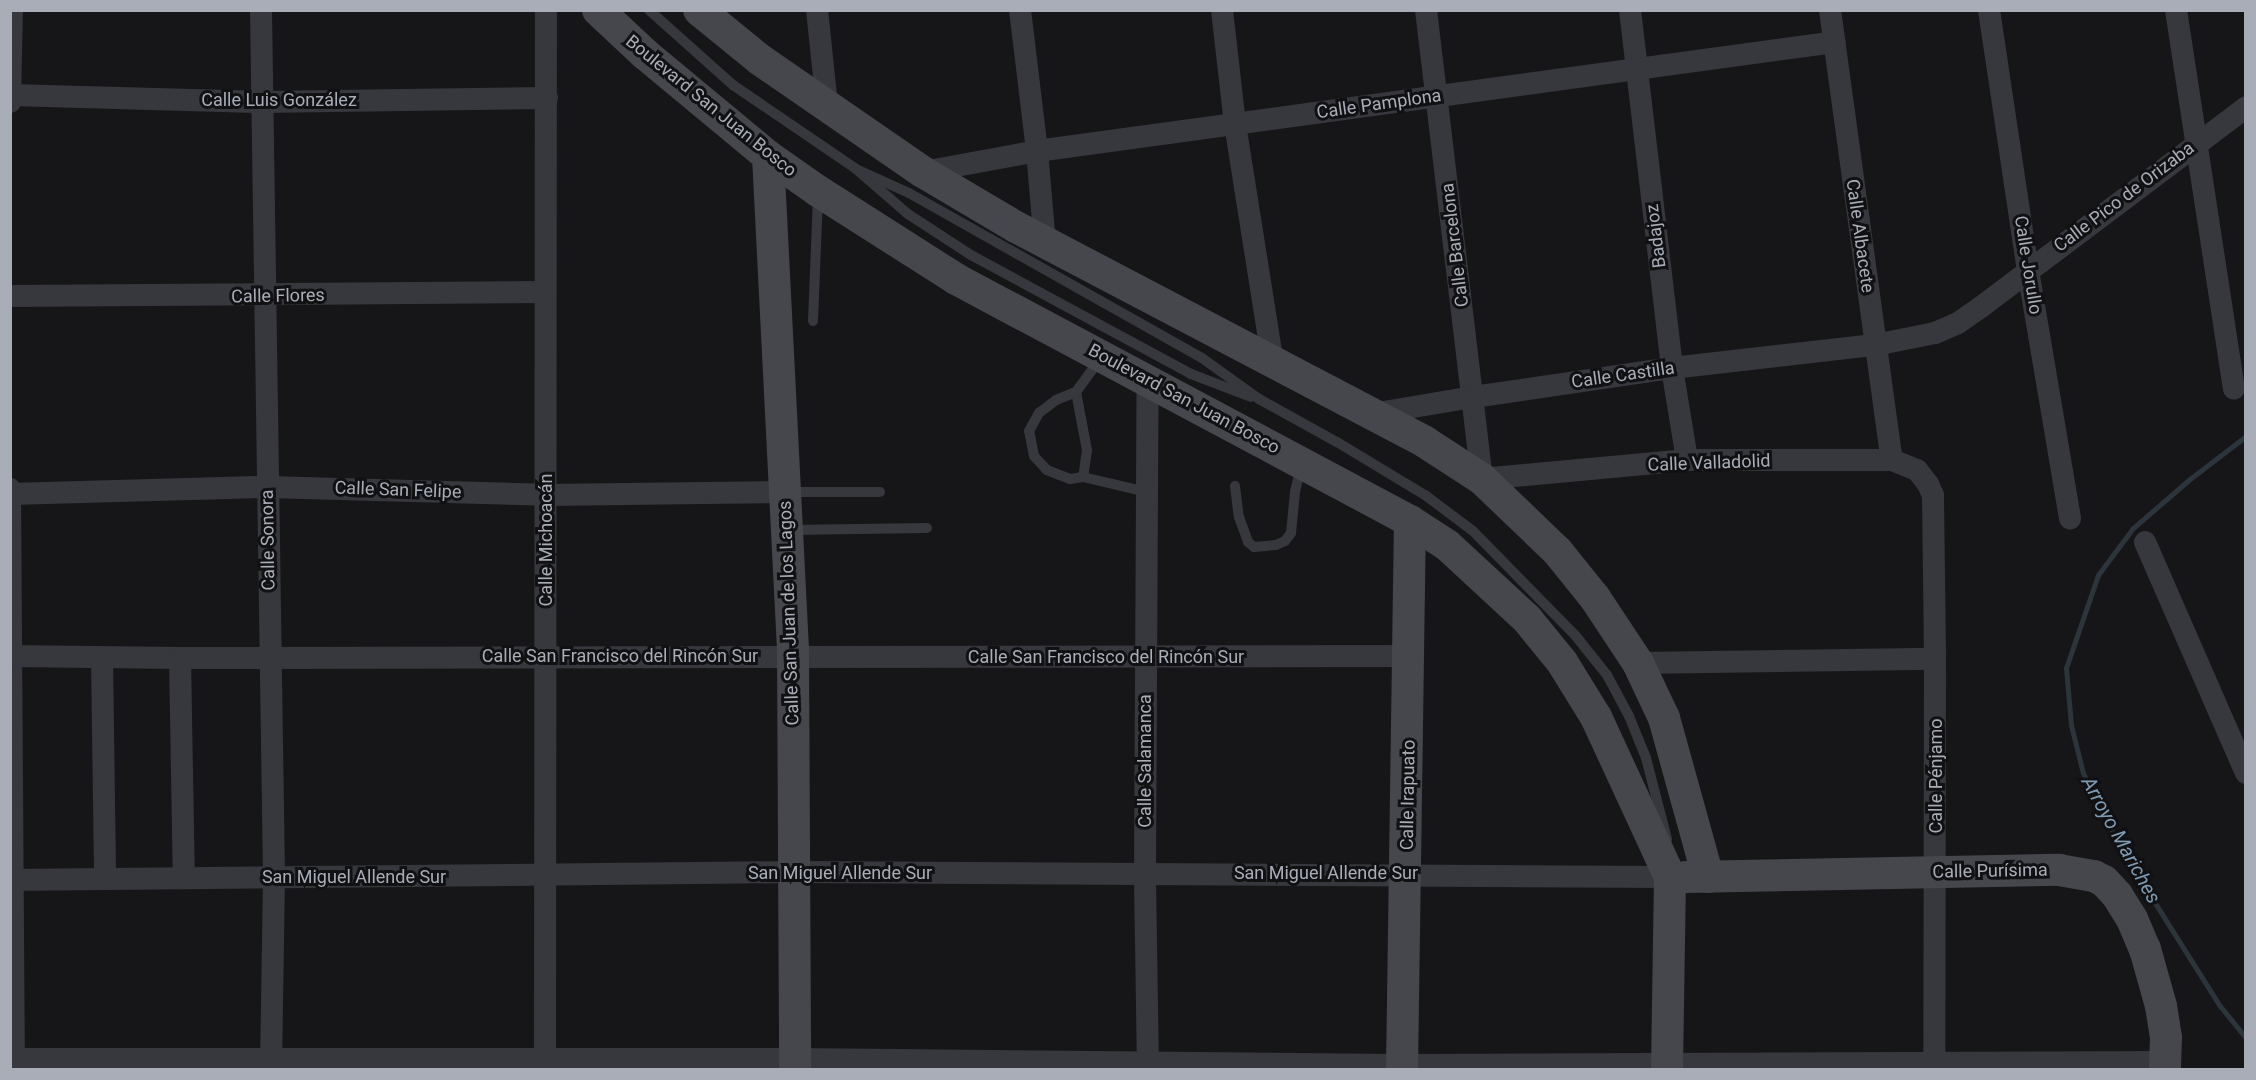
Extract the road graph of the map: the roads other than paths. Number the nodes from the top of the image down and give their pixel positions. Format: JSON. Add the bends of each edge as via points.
{"nodes":[{"id":1,"x":12,"y":10,"type":"edge"},
{"id":2,"x":261,"y":10,"type":"edge"},
{"id":3,"x":546,"y":10,"type":"edge"},
{"id":4,"x":598,"y":10,"type":"edge"},
{"id":5,"x":649,"y":10,"type":"edge"},
{"id":6,"x":699,"y":10,"type":"edge"},
{"id":7,"x":817,"y":10,"type":"edge"},
{"id":8,"x":1020,"y":10,"type":"edge"},
{"id":9,"x":1222,"y":10,"type":"edge"},
{"id":10,"x":1426,"y":10,"type":"edge"},
{"id":11,"x":1630,"y":10,"type":"edge"},
{"id":12,"x":1830,"y":10,"type":"edge"},
{"id":13,"x":1989,"y":10,"type":"edge"},
{"id":14,"x":2176,"y":10,"type":"edge"},
{"id":15,"x":1835,"y":42,"type":"junction"},
{"id":16,"x":1638,"y":70,"type":"junction"},
{"id":17,"x":11,"y":95,"type":"edge"},
{"id":18,"x":1437,"y":95,"type":"junction"},
{"id":19,"x":547,"y":98,"type":"junction"},
{"id":20,"x":10,"y":102,"type":"edge"},
{"id":21,"x":262,"y":102,"type":"junction"},
{"id":22,"x":827,"y":105,"type":"junction"},
{"id":23,"x":2246,"y":107,"type":"edge"},
{"id":24,"x":1235,"y":124,"type":"junction"},
{"id":25,"x":2196,"y":143,"type":"junction"},
{"id":26,"x":1037,"y":152,"type":"junction"},
{"id":27,"x":768,"y":156,"type":"junction"},
{"id":28,"x":856,"y":169,"type":"junction"},
{"id":29,"x":923,"y":172,"type":"junction"},
{"id":30,"x":818,"y":191,"type":"junction"},
{"id":31,"x":1045,"y":244,"type":"junction"},
{"id":32,"x":2028,"y":270,"type":"junction"},
{"id":33,"x":545,"y":292,"type":"junction"},
{"id":34,"x":10,"y":296,"type":"edge"},
{"id":35,"x":267,"y":296,"type":"junction"},
{"id":36,"x":813,"y":321,"type":"dead end"},
{"id":37,"x":1875,"y":345,"type":"junction"},
{"id":38,"x":1102,"y":355,"type":"junction"},
{"id":39,"x":1273,"y":364,"type":"junction"},
{"id":40,"x":1672,"y":368,"type":"junction"},
{"id":41,"x":1148,"y":381,"type":"junction"},
{"id":42,"x":2234,"y":389,"type":"dead end"},
{"id":43,"x":1076,"y":392,"type":"junction"},
{"id":44,"x":1473,"y":397,"type":"junction"},
{"id":45,"x":1259,"y":399,"type":"junction"},
{"id":46,"x":1372,"y":414,"type":"junction"},
{"id":47,"x":1687,"y":460,"type":"junction"},
{"id":48,"x":1892,"y":460,"type":"junction"},
{"id":49,"x":1302,"y":462,"type":"junction"},
{"id":50,"x":1083,"y":477,"type":"junction"},
{"id":51,"x":1482,"y":479,"type":"junction"},
{"id":52,"x":1928,"y":484,"type":"joint"},
{"id":53,"x":1235,"y":486,"type":"dead end"},
{"id":54,"x":268,"y":487,"type":"junction"},
{"id":55,"x":10,"y":489,"type":"edge"},
{"id":56,"x":785,"y":492,"type":"junction"},
{"id":57,"x":880,"y":492,"type":"dead end"},
{"id":58,"x":1148,"y":492,"type":"junction"},
{"id":59,"x":10,"y":494,"type":"edge"},
{"id":60,"x":546,"y":495,"type":"junction"},
{"id":61,"x":2070,"y":518,"type":"dead end"},
{"id":62,"x":1410,"y":520,"type":"junction"},
{"id":63,"x":927,"y":528,"type":"dead end"},
{"id":64,"x":787,"y":530,"type":"junction"},
{"id":65,"x":2145,"y":542,"type":"dead end"},
{"id":66,"x":794,"y":655,"type":"junction"},
{"id":67,"x":12,"y":656,"type":"edge"},
{"id":68,"x":1410,"y":656,"type":"junction"},
{"id":69,"x":102,"y":657,"type":"junction"},
{"id":70,"x":546,"y":657,"type":"junction"},
{"id":71,"x":180,"y":658,"type":"junction"},
{"id":72,"x":270,"y":658,"type":"junction"},
{"id":73,"x":1145,"y":658,"type":"junction"},
{"id":74,"x":1935,"y":659,"type":"junction"},
{"id":75,"x":1638,"y":663,"type":"junction"},
{"id":76,"x":2246,"y":773,"type":"edge"},
{"id":77,"x":1937,"y":871,"type":"junction"},
{"id":78,"x":795,"y":872,"type":"junction"},
{"id":79,"x":1145,"y":873,"type":"junction"},
{"id":80,"x":1407,"y":874,"type":"junction"},
{"id":81,"x":184,"y":877,"type":"junction"},
{"id":82,"x":274,"y":877,"type":"junction"},
{"id":83,"x":547,"y":877,"type":"junction"},
{"id":84,"x":1670,"y":877,"type":"junction"},
{"id":85,"x":1708,"y":877,"type":"junction"},
{"id":86,"x":105,"y":879,"type":"junction"},
{"id":87,"x":11,"y":880,"type":"edge"},
{"id":88,"x":13,"y":1062,"type":"edge"},
{"id":89,"x":794,"y":1064,"type":"edge"},
{"id":90,"x":271,"y":1065,"type":"edge"},
{"id":91,"x":545,"y":1065,"type":"edge"},
{"id":92,"x":632,"y":1065,"type":"edge"},
{"id":93,"x":1148,"y":1065,"type":"edge"},
{"id":94,"x":1934,"y":1066,"type":"edge"},
{"id":95,"x":2165,"y":1066,"type":"edge"},
{"id":96,"x":1402,"y":1067,"type":"edge"},
{"id":97,"x":1667,"y":1067,"type":"edge"}],
"edges":[{"from":1,"to":17,"type":"street"},
{"from":2,"to":21,"type":"street","name":"Calle Sonora"},
{"from":3,"to":19,"type":"street","name":"Calle Michoacán"},
{"from":4,"to":27,"type":"street","name":"Boulevard San Juan Bosco"},
{"from":5,"to":28,"type":"lane","via":[[733,85]]},
{"from":6,"to":22,"type":"street","via":[[759,59]]},
{"from":7,"to":22,"type":"street"},
{"from":8,"to":26,"type":"street"},
{"from":9,"to":24,"type":"street"},
{"from":10,"to":18,"type":"street","name":"Calle Barcelona"},
{"from":11,"to":16,"type":"street","name":"Badajoz"},
{"from":12,"to":15,"type":"street","name":"Calle Albacete"},
{"from":13,"to":32,"type":"street","name":"Calle Jorullo"},
{"from":14,"to":25,"type":"street"},
{"from":15,"to":16,"type":"street","name":"Calle Pamplona"},
{"from":15,"to":37,"type":"street","name":"Calle Albacete"},
{"from":16,"to":18,"type":"street","name":"Calle Pamplona"},
{"from":16,"to":40,"type":"street","name":"Badajoz"},
{"from":17,"to":20,"type":"street"},
{"from":17,"to":21,"type":"street","name":"Calle Luis González"},
{"from":18,"to":24,"type":"street","name":"Calle Pamplona"},
{"from":18,"to":44,"type":"street","name":"Calle Barcelona"},
{"from":19,"to":21,"type":"street","name":"Calle Luis González"},
{"from":19,"to":33,"type":"street","name":"Calle Michoacán"},
{"from":21,"to":35,"type":"street","name":"Calle Sonora"},
{"from":22,"to":29,"type":"street"},
{"from":23,"to":25,"type":"street","name":"Calle Pico de Orizaba"},
{"from":24,"to":26,"type":"street","name":"Calle Pamplona"},
{"from":24,"to":39,"type":"street"},
{"from":25,"to":32,"type":"street","name":"Calle Pico de Orizaba"},
{"from":25,"to":42,"type":"street"},
{"from":26,"to":29,"type":"street","name":"Calle Pamplona"},
{"from":26,"to":31,"type":"street"},
{"from":27,"to":30,"type":"street","name":"Boulevard San Juan Bosco"},
{"from":27,"to":56,"type":"street","name":"Calle San Juan de los Lagos"},
{"from":28,"to":45,"type":"lane","via":[[909,193],[1202,358]]},
{"from":28,"to":45,"type":"lane","via":[[908,214],[971,255],[1191,374]]},
{"from":29,"to":31,"type":"street"},
{"from":30,"to":36,"type":"lane"},
{"from":30,"to":38,"type":"street","name":"Boulevard San Juan Bosco","via":[[956,279]]},
{"from":31,"to":39,"type":"street"},
{"from":32,"to":37,"type":"street","name":"Calle Pico de Orizaba","via":[[1958,323],[1935,333]]},
{"from":32,"to":61,"type":"street","name":"Calle Jorullo"},
{"from":33,"to":35,"type":"street","name":"Calle Flores"},
{"from":33,"to":60,"type":"street","name":"Calle Michoacán"},
{"from":34,"to":35,"type":"street","name":"Calle Flores"},
{"from":35,"to":54,"type":"street","name":"Calle Sonora"},
{"from":37,"to":40,"type":"street","name":"Calle Castilla"},
{"from":37,"to":48,"type":"street","name":"Calle Albacete"},
{"from":38,"to":41,"type":"street","name":"Boulevard San Juan Bosco"},
{"from":38,"to":43,"type":"lane"},
{"from":39,"to":46,"type":"street"},
{"from":40,"to":44,"type":"street","name":"Calle Castilla"},
{"from":40,"to":47,"type":"street","name":"Badajoz"},
{"from":41,"to":49,"type":"street","name":"Boulevard San Juan Bosco"},
{"from":41,"to":58,"type":"street","name":"Calle Salamanca"},
{"from":43,"to":50,"type":"lane","via":[[1087,441]]},
{"from":43,"to":50,"type":"lane","via":[[1039,412],[1032,423],[1029,441],[1034,456],[1047,470],[1060,477]]},
{"from":44,"to":46,"type":"street","name":"Calle Castilla"},
{"from":44,"to":51,"type":"street","name":"Calle Barcelona"},
{"from":45,"to":84,"type":"lane","via":[[1425,495],[1473,531],[1575,635],[1606,675],[1646,758],[1667,839]]},
{"from":46,"to":51,"type":"street"},
{"from":47,"to":48,"type":"street","name":"Calle Valladolid"},
{"from":47,"to":51,"type":"street","name":"Calle Valladolid"},
{"from":48,"to":52,"type":"street","name":"Calle Valladolid","via":[[1917,470]]},
{"from":49,"to":53,"type":"lane","via":[[1292,533],[1276,545],[1254,547],[1248,542],[1239,517]]},
{"from":49,"to":62,"type":"street","name":"Boulevard San Juan Bosco"},
{"from":50,"to":58,"type":"lane"},
{"from":51,"to":75,"type":"street","via":[[1558,552],[1595,598]]},
{"from":52,"to":74,"type":"street","name":"Calle Pénjamo","via":[[1933,495]]},
{"from":54,"to":59,"type":"street","name":"Calle San Felipe"},
{"from":54,"to":60,"type":"street","name":"Calle San Felipe"},
{"from":54,"to":72,"type":"street","name":"Calle Sonora"},
{"from":55,"to":59,"type":"street"},
{"from":56,"to":57,"type":"lane"},
{"from":56,"to":60,"type":"street","name":"Calle San Felipe"},
{"from":56,"to":64,"type":"street","name":"Calle San Juan de los Lagos"},
{"from":58,"to":73,"type":"street","name":"Calle Salamanca"},
{"from":59,"to":67,"type":"street"},
{"from":60,"to":70,"type":"street","name":"Calle Michoacán"},
{"from":62,"to":68,"type":"street","name":"Calle Irapuato"},
{"from":62,"to":84,"type":"street","name":"Boulevard San Juan Bosco","via":[[1480,573],[1527,619],[1562,662],[1596,717]]},
{"from":63,"to":64,"type":"lane"},
{"from":64,"to":66,"type":"street","name":"Calle San Juan de los Lagos"},
{"from":65,"to":76,"type":"street"},
{"from":66,"to":70,"type":"street","name":"Calle San Francisco del Rincón Sur"},
{"from":66,"to":73,"type":"street","name":"Calle San Francisco del Rincón Sur"},
{"from":66,"to":78,"type":"street","name":"Calle San Juan de los Lagos"},
{"from":67,"to":69,"type":"street","name":"Calle San Francisco del Rincón Sur"},
{"from":67,"to":87,"type":"street"},
{"from":68,"to":73,"type":"street","name":"Calle San Francisco del Rincón Sur"},
{"from":68,"to":80,"type":"street","name":"Calle Irapuato"},
{"from":69,"to":71,"type":"street","name":"Calle San Francisco del Rincón Sur"},
{"from":69,"to":86,"type":"street"},
{"from":70,"to":72,"type":"street","name":"Calle San Francisco del Rincón Sur"},
{"from":70,"to":83,"type":"street","name":"Calle Michoacán"},
{"from":71,"to":72,"type":"street","name":"Calle San Francisco del Rincón Sur"},
{"from":71,"to":81,"type":"street"},
{"from":72,"to":82,"type":"street","name":"Calle Sonora"},
{"from":73,"to":79,"type":"street","name":"Calle Salamanca"},
{"from":74,"to":75,"type":"street"},
{"from":74,"to":77,"type":"street","name":"Calle Pénjamo"},
{"from":75,"to":85,"type":"street","via":[[1664,718]]},
{"from":77,"to":85,"type":"street","name":"Calle Purísima"},
{"from":77,"to":94,"type":"street","name":"Calle Pénjamo"},
{"from":77,"to":95,"type":"street","name":"Calle Purísima","via":[[2059,870],[2104,881],[2125,906],[2145,949],[2161,1006]]},
{"from":78,"to":79,"type":"street","name":"San Miguel Allende Sur"},
{"from":78,"to":83,"type":"street","name":"San Miguel Allende Sur"},
{"from":78,"to":89,"type":"street","name":"Calle San Juan de los Lagos"},
{"from":79,"to":80,"type":"street","name":"San Miguel Allende Sur"},
{"from":79,"to":93,"type":"street","name":"Calle Salamanca"},
{"from":80,"to":84,"type":"street","name":"San Miguel Allende Sur"},
{"from":80,"to":96,"type":"street","name":"Calle Irapuato"},
{"from":81,"to":82,"type":"street","name":"San Miguel Allende Sur"},
{"from":81,"to":86,"type":"street","name":"San Miguel Allende Sur"},
{"from":82,"to":83,"type":"street","name":"San Miguel Allende Sur"},
{"from":82,"to":90,"type":"street","name":"Calle Sonora"},
{"from":83,"to":91,"type":"street","name":"Calle Michoacán"},
{"from":84,"to":85,"type":"street","name":"Calle Purísima"},
{"from":84,"to":97,"type":"street"},
{"from":86,"to":87,"type":"street","name":"San Miguel Allende Sur"},
{"from":87,"to":88,"type":"street"},
{"from":88,"to":90,"type":"street"},
{"from":89,"to":92,"type":"street"},
{"from":89,"to":93,"type":"street"},
{"from":90,"to":91,"type":"street"},
{"from":91,"to":92,"type":"street"},
{"from":93,"to":96,"type":"street"},
{"from":94,"to":95,"type":"street"},
{"from":94,"to":97,"type":"street"},
{"from":96,"to":97,"type":"street"}]}
